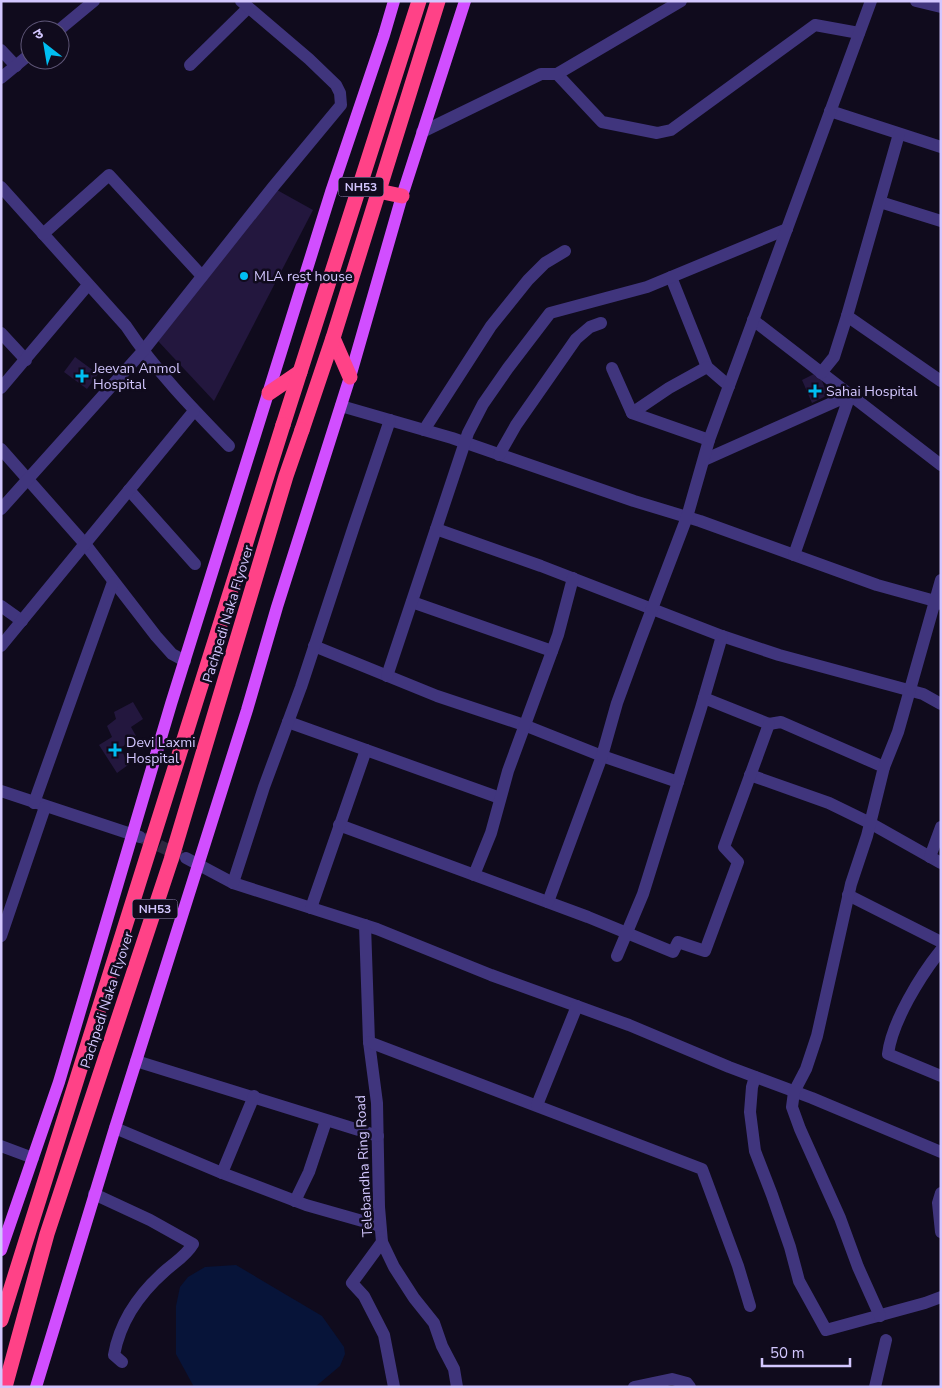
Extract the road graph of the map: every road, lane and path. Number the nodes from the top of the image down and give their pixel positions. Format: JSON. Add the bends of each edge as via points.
{"nodes":[{"id":1,"x":94,"y":1,"type":"edge"},
{"id":2,"x":419,"y":1,"type":"edge"},
{"id":3,"x":438,"y":1,"type":"edge"},
{"id":4,"x":465,"y":1,"type":"edge"},
{"id":5,"x":681,"y":1,"type":"edge"},
{"id":6,"x":871,"y":1,"type":"edge"},
{"id":7,"x":916,"y":1,"type":"edge"},
{"id":8,"x":390,"y":3,"type":"edge"},
{"id":9,"x":244,"y":5,"type":"edge"},
{"id":10,"x":941,"y":7,"type":"edge"},
{"id":11,"x":70,"y":21,"type":"edge"},
{"id":12,"x":859,"y":33,"type":"junction"},
{"id":13,"x":1,"y":50,"type":"edge"},
{"id":14,"x":20,"y":63,"type":"edge"},
{"id":15,"x":190,"y":65,"type":"dead end"},
{"id":16,"x":16,"y":66,"type":"junction"},
{"id":17,"x":557,"y":74,"type":"junction"},
{"id":18,"x":1,"y":78,"type":"edge"},
{"id":19,"x":830,"y":111,"type":"junction"},
{"id":20,"x":422,"y":132,"type":"junction"},
{"id":21,"x":900,"y":134,"type":"junction"},
{"id":22,"x":941,"y":147,"type":"edge"},
{"id":23,"x":3,"y":191,"type":"edge"},
{"id":24,"x":378,"y":192,"type":"junction"},
{"id":25,"x":402,"y":196,"type":"junction"},
{"id":26,"x":880,"y":202,"type":"junction"},
{"id":27,"x":941,"y":221,"type":"edge"},
{"id":28,"x":787,"y":229,"type":"junction"},
{"id":29,"x":43,"y":234,"type":"junction"},
{"id":30,"x":565,"y":251,"type":"dead end"},
{"id":31,"x":202,"y":276,"type":"junction"},
{"id":32,"x":671,"y":277,"type":"junction"},
{"id":33,"x":88,"y":285,"type":"junction"},
{"id":34,"x":848,"y":316,"type":"junction"},
{"id":35,"x":753,"y":320,"type":"junction"},
{"id":36,"x":601,"y":323,"type":"dead end"},
{"id":37,"x":1,"y":333,"type":"edge"},
{"id":38,"x":333,"y":338,"type":"junction"},
{"id":39,"x":142,"y":351,"type":"junction"},
{"id":40,"x":26,"y":360,"type":"junction"},
{"id":41,"x":707,"y":367,"type":"junction"},
{"id":42,"x":612,"y":368,"type":"dead end"},
{"id":43,"x":300,"y":372,"type":"junction"},
{"id":44,"x":821,"y":373,"type":"junction"},
{"id":45,"x":350,"y":377,"type":"junction"},
{"id":46,"x":941,"y":382,"type":"edge"},
{"id":47,"x":729,"y":386,"type":"junction"},
{"id":48,"x":1,"y":388,"type":"edge"},
{"id":49,"x":270,"y":393,"type":"junction"},
{"id":50,"x":850,"y":395,"type":"junction"},
{"id":51,"x":340,"y":406,"type":"junction"},
{"id":52,"x":194,"y":411,"type":"junction"},
{"id":53,"x":632,"y":413,"type":"junction"},
{"id":54,"x":390,"y":420,"type":"junction"},
{"id":55,"x":424,"y":430,"type":"junction"},
{"id":56,"x":709,"y":440,"type":"junction"},
{"id":57,"x":466,"y":443,"type":"junction"},
{"id":58,"x":229,"y":446,"type":"dead end"},
{"id":59,"x":1,"y":449,"type":"edge"},
{"id":60,"x":499,"y":455,"type":"junction"},
{"id":61,"x":704,"y":460,"type":"junction"},
{"id":62,"x":941,"y":465,"type":"edge"},
{"id":63,"x":28,"y":479,"type":"junction"},
{"id":64,"x":129,"y":490,"type":"junction"},
{"id":65,"x":1,"y":510,"type":"edge"},
{"id":66,"x":687,"y":517,"type":"junction"},
{"id":67,"x":436,"y":529,"type":"junction"},
{"id":68,"x":85,"y":544,"type":"junction"},
{"id":69,"x":794,"y":555,"type":"junction"},
{"id":70,"x":195,"y":564,"type":"dead end"},
{"id":71,"x":573,"y":578,"type":"junction"},
{"id":72,"x":941,"y":580,"type":"edge"},
{"id":73,"x":114,"y":582,"type":"junction"},
{"id":74,"x":412,"y":602,"type":"junction"},
{"id":75,"x":938,"y":602,"type":"edge"},
{"id":76,"x":1,"y":606,"type":"edge"},
{"id":77,"x":652,"y":608,"type":"junction"},
{"id":78,"x":22,"y":621,"type":"junction"},
{"id":79,"x":722,"y":636,"type":"junction"},
{"id":80,"x":1,"y":646,"type":"edge"},
{"id":81,"x":314,"y":646,"type":"junction"},
{"id":82,"x":552,"y":651,"type":"junction"},
{"id":83,"x":185,"y":661,"type":"junction"},
{"id":84,"x":387,"y":676,"type":"junction"},
{"id":85,"x":909,"y":691,"type":"junction"},
{"id":86,"x":704,"y":698,"type":"junction"},
{"id":87,"x":941,"y":704,"type":"edge"},
{"id":88,"x":288,"y":722,"type":"junction"},
{"id":89,"x":769,"y":724,"type":"junction"},
{"id":90,"x":524,"y":725,"type":"junction"},
{"id":91,"x":366,"y":750,"type":"junction"},
{"id":92,"x":602,"y":756,"type":"junction"},
{"id":93,"x":884,"y":767,"type":"junction"},
{"id":94,"x":750,"y":776,"type":"junction"},
{"id":95,"x":678,"y":782,"type":"junction"},
{"id":96,"x":1,"y":791,"type":"edge"},
{"id":97,"x":500,"y":798,"type":"junction"},
{"id":98,"x":40,"y":805,"type":"junction"},
{"id":99,"x":870,"y":822,"type":"junction"},
{"id":100,"x":339,"y":825,"type":"junction"},
{"id":101,"x":941,"y":827,"type":"edge"},
{"id":102,"x":136,"y":836,"type":"junction"},
{"id":103,"x":192,"y":860,"type":"junction"},
{"id":104,"x":936,"y":860,"type":"edge"},
{"id":105,"x":474,"y":875,"type":"junction"},
{"id":106,"x":233,"y":883,"type":"junction"},
{"id":107,"x":848,"y":895,"type":"junction"},
{"id":108,"x":548,"y":902,"type":"junction"},
{"id":109,"x":6,"y":904,"type":"edge"},
{"id":110,"x":311,"y":908,"type":"junction"},
{"id":111,"x":365,"y":925,"type":"junction"},
{"id":112,"x":626,"y":933,"type":"junction"},
{"id":113,"x":1,"y":936,"type":"edge"},
{"id":114,"x":941,"y":942,"type":"edge"},
{"id":115,"x":941,"y":950,"type":"edge"},
{"id":116,"x":616,"y":956,"type":"dead end"},
{"id":117,"x":577,"y":1006,"type":"junction"},
{"id":118,"x":369,"y":1042,"type":"junction"},
{"id":119,"x":136,"y":1061,"type":"junction"},
{"id":120,"x":941,"y":1076,"type":"edge"},
{"id":121,"x":755,"y":1077,"type":"junction"},
{"id":122,"x":794,"y":1092,"type":"junction"},
{"id":123,"x":254,"y":1096,"type":"junction"},
{"id":124,"x":536,"y":1105,"type":"junction"},
{"id":125,"x":326,"y":1121,"type":"junction"},
{"id":126,"x":115,"y":1128,"type":"junction"},
{"id":127,"x":378,"y":1136,"type":"junction"},
{"id":128,"x":1,"y":1146,"type":"edge"},
{"id":129,"x":941,"y":1152,"type":"edge"},
{"id":130,"x":33,"y":1158,"type":"junction"},
{"id":131,"x":222,"y":1173,"type":"junction"},
{"id":132,"x":941,"y":1193,"type":"edge"},
{"id":133,"x":94,"y":1194,"type":"junction"},
{"id":134,"x":295,"y":1200,"type":"junction"},
{"id":135,"x":380,"y":1226,"type":"junction"},
{"id":136,"x":941,"y":1232,"type":"edge"},
{"id":137,"x":382,"y":1242,"type":"junction"},
{"id":138,"x":1,"y":1250,"type":"edge"},
{"id":139,"x":941,"y":1297,"type":"edge"},
{"id":140,"x":750,"y":1306,"type":"dead end"},
{"id":141,"x":880,"y":1316,"type":"junction"},
{"id":142,"x":1,"y":1320,"type":"edge"},
{"id":143,"x":886,"y":1340,"type":"dead end"},
{"id":144,"x":122,"y":1362,"type":"dead end"},
{"id":145,"x":5,"y":1387,"type":"edge"},
{"id":146,"x":36,"y":1387,"type":"edge"},
{"id":147,"x":394,"y":1387,"type":"edge"},
{"id":148,"x":457,"y":1387,"type":"edge"},
{"id":149,"x":634,"y":1387,"type":"edge"},
{"id":150,"x":690,"y":1387,"type":"edge"},
{"id":151,"x":875,"y":1387,"type":"edge"}],
"edges":[{"from":1,"to":11,"type":"street"},
{"from":2,"to":43,"type":"highway","number":"NH53"},
{"from":3,"to":24,"type":"highway","number":"NH53"},
{"from":4,"to":20,"type":"main road"},
{"from":5,"to":17,"type":"street"},
{"from":6,"to":12,"type":"street"},
{"from":7,"to":10,"type":"street"},
{"from":8,"to":49,"type":"main road"},
{"from":9,"to":15,"type":"street"},
{"from":9,"to":31,"type":"street","via":[[336,85],[341,105]]},
{"from":12,"to":17,"type":"street","via":[[815,25],[671,130],[657,133],[602,122]]},
{"from":12,"to":19,"type":"street"},
{"from":13,"to":16,"type":"street"},
{"from":14,"to":16,"type":"street"},
{"from":16,"to":18,"type":"street"},
{"from":17,"to":20,"type":"street","via":[[541,74]]},
{"from":19,"to":21,"type":"street"},
{"from":19,"to":28,"type":"street"},
{"from":20,"to":25,"type":"main road"},
{"from":21,"to":22,"type":"street"},
{"from":21,"to":26,"type":"street"},
{"from":23,"to":29,"type":"street"},
{"from":24,"to":25,"type":"highway"},
{"from":24,"to":38,"type":"highway","number":"NH53"},
{"from":25,"to":45,"type":"main road"},
{"from":26,"to":27,"type":"street"},
{"from":26,"to":34,"type":"street"},
{"from":28,"to":32,"type":"street"},
{"from":28,"to":35,"type":"street"},
{"from":29,"to":31,"type":"street","via":[[109,175]]},
{"from":29,"to":33,"type":"street"},
{"from":30,"to":55,"type":"street","via":[[545,262],[491,326]]},
{"from":31,"to":39,"type":"street"},
{"from":32,"to":41,"type":"street"},
{"from":32,"to":57,"type":"street","via":[[638,290],[550,313],[484,404]]},
{"from":33,"to":39,"type":"street","via":[[126,326]]},
{"from":33,"to":40,"type":"street"},
{"from":34,"to":44,"type":"street","via":[[834,357]]},
{"from":34,"to":46,"type":"street"},
{"from":35,"to":44,"type":"street"},
{"from":35,"to":47,"type":"street"},
{"from":36,"to":60,"type":"street","via":[[576,339]]},
{"from":37,"to":40,"type":"street"},
{"from":38,"to":45,"type":"highway"},
{"from":38,"to":145,"type":"highway","name":"Pachpedi Naka Flyover","number":"NH53","bridge":true,"via":[[286,476],[171,860],[47,1234]]},
{"from":39,"to":52,"type":"street"},
{"from":39,"to":63,"type":"street"},
{"from":40,"to":48,"type":"street"},
{"from":41,"to":47,"type":"street"},
{"from":41,"to":53,"type":"street"},
{"from":42,"to":53,"type":"street"},
{"from":43,"to":49,"type":"highway"},
{"from":43,"to":142,"type":"highway","name":"Pachpedi Naka Flyover","number":"NH53","bridge":true},
{"from":44,"to":50,"type":"street"},
{"from":45,"to":51,"type":"main road"},
{"from":47,"to":56,"type":"street"},
{"from":49,"to":83,"type":"main road"},
{"from":50,"to":61,"type":"street"},
{"from":50,"to":62,"type":"street"},
{"from":50,"to":69,"type":"street"},
{"from":51,"to":54,"type":"street"},
{"from":51,"to":103,"type":"main road","via":[[247,710]]},
{"from":52,"to":58,"type":"street"},
{"from":52,"to":64,"type":"street"},
{"from":53,"to":56,"type":"street"},
{"from":54,"to":55,"type":"street"},
{"from":54,"to":81,"type":"street"},
{"from":55,"to":57,"type":"street"},
{"from":56,"to":61,"type":"street"},
{"from":57,"to":60,"type":"street"},
{"from":57,"to":67,"type":"street"},
{"from":59,"to":63,"type":"street"},
{"from":60,"to":66,"type":"street"},
{"from":61,"to":66,"type":"street"},
{"from":63,"to":65,"type":"street"},
{"from":63,"to":68,"type":"street"},
{"from":64,"to":68,"type":"street"},
{"from":64,"to":70,"type":"street"},
{"from":66,"to":69,"type":"street"},
{"from":66,"to":77,"type":"street"},
{"from":67,"to":71,"type":"street"},
{"from":67,"to":74,"type":"street"},
{"from":68,"to":73,"type":"street"},
{"from":68,"to":78,"type":"street"},
{"from":69,"to":75,"type":"street","via":[[877,585]]},
{"from":71,"to":77,"type":"street"},
{"from":71,"to":82,"type":"street"},
{"from":72,"to":75,"type":"street"},
{"from":73,"to":83,"type":"street","via":[[172,654]]},
{"from":73,"to":98,"type":"street"},
{"from":74,"to":82,"type":"street"},
{"from":74,"to":84,"type":"street"},
{"from":75,"to":85,"type":"street"},
{"from":76,"to":78,"type":"street"},
{"from":77,"to":79,"type":"street"},
{"from":77,"to":92,"type":"street","via":[[617,703]]},
{"from":78,"to":80,"type":"street"},
{"from":79,"to":85,"type":"street"},
{"from":79,"to":86,"type":"street"},
{"from":81,"to":84,"type":"street"},
{"from":81,"to":88,"type":"street"},
{"from":82,"to":90,"type":"street"},
{"from":83,"to":102,"type":"main road"},
{"from":84,"to":90,"type":"street"},
{"from":85,"to":87,"type":"street"},
{"from":85,"to":93,"type":"street"},
{"from":86,"to":89,"type":"street"},
{"from":86,"to":95,"type":"street"},
{"from":88,"to":91,"type":"street"},
{"from":88,"to":106,"type":"street"},
{"from":89,"to":93,"type":"street","via":[[782,722]]},
{"from":89,"to":94,"type":"street"},
{"from":90,"to":92,"type":"street"},
{"from":90,"to":97,"type":"street"},
{"from":91,"to":97,"type":"street"},
{"from":91,"to":100,"type":"street"},
{"from":92,"to":95,"type":"street"},
{"from":92,"to":108,"type":"street"},
{"from":93,"to":99,"type":"street"},
{"from":94,"to":99,"type":"street","via":[[829,803]]},
{"from":94,"to":112,"type":"street","via":[[724,847],[738,862],[705,952],[678,942],[673,952]]},
{"from":95,"to":112,"type":"street","via":[[643,894]]},
{"from":96,"to":98,"type":"street"},
{"from":97,"to":105,"type":"street","via":[[491,833]]},
{"from":98,"to":102,"type":"street"},
{"from":98,"to":109,"type":"street"},
{"from":99,"to":104,"type":"street"},
{"from":99,"to":107,"type":"street"},
{"from":100,"to":105,"type":"street"},
{"from":100,"to":110,"type":"street"},
{"from":101,"to":104,"type":"street"},
{"from":102,"to":130,"type":"main road"},
{"from":103,"to":106,"type":"street"},
{"from":103,"to":119,"type":"main road","via":[[174,943]]},
{"from":105,"to":108,"type":"street"},
{"from":106,"to":110,"type":"street"},
{"from":107,"to":114,"type":"street"},
{"from":107,"to":122,"type":"street","via":[[817,1036]]},
{"from":108,"to":112,"type":"street"},
{"from":109,"to":113,"type":"street"},
{"from":110,"to":111,"type":"street"},
{"from":111,"to":117,"type":"street"},
{"from":111,"to":118,"type":"street","name":"Telebandha Ring Road"},
{"from":112,"to":116,"type":"street"},
{"from":115,"to":120,"type":"street","via":[[917,983],[890,1039],[888,1054]]},
{"from":117,"to":121,"type":"street"},
{"from":117,"to":124,"type":"street"},
{"from":118,"to":124,"type":"street"},
{"from":118,"to":127,"type":"street","name":"Telebandha Ring Road"},
{"from":119,"to":123,"type":"street"},
{"from":119,"to":126,"type":"main road"},
{"from":121,"to":122,"type":"street"},
{"from":121,"to":141,"type":"street","via":[[750,1112],[755,1151],[790,1247],[798,1281],[826,1330]]},
{"from":122,"to":129,"type":"street"},
{"from":122,"to":141,"type":"street","via":[[792,1107],[800,1129]]},
{"from":123,"to":125,"type":"street"},
{"from":123,"to":131,"type":"street"},
{"from":124,"to":140,"type":"street","via":[[702,1169]]},
{"from":125,"to":127,"type":"street"},
{"from":125,"to":134,"type":"street","via":[[309,1172]]},
{"from":126,"to":131,"type":"street"},
{"from":126,"to":133,"type":"main road"},
{"from":127,"to":135,"type":"street","name":"Telebandha Ring Road"},
{"from":128,"to":130,"type":"street"},
{"from":130,"to":138,"type":"main road"},
{"from":131,"to":134,"type":"street"},
{"from":132,"to":136,"type":"street","via":[[938,1203]]},
{"from":133,"to":144,"type":"street","via":[[193,1244],[131,1308],[117,1338],[114,1355]]},
{"from":133,"to":146,"type":"main road"},
{"from":134,"to":135,"type":"street"},
{"from":135,"to":137,"type":"street","name":"Telebandha Ring Road"},
{"from":137,"to":147,"type":"street","via":[[352,1283],[364,1296],[384,1335]]},
{"from":137,"to":148,"type":"street","name":"Telebandha Ring Road","via":[[399,1275],[434,1323],[454,1369]]},
{"from":139,"to":141,"type":"street"},
{"from":143,"to":151,"type":"street"},
{"from":149,"to":150,"type":"street","via":[[672,1379],[687,1382]]}]}
